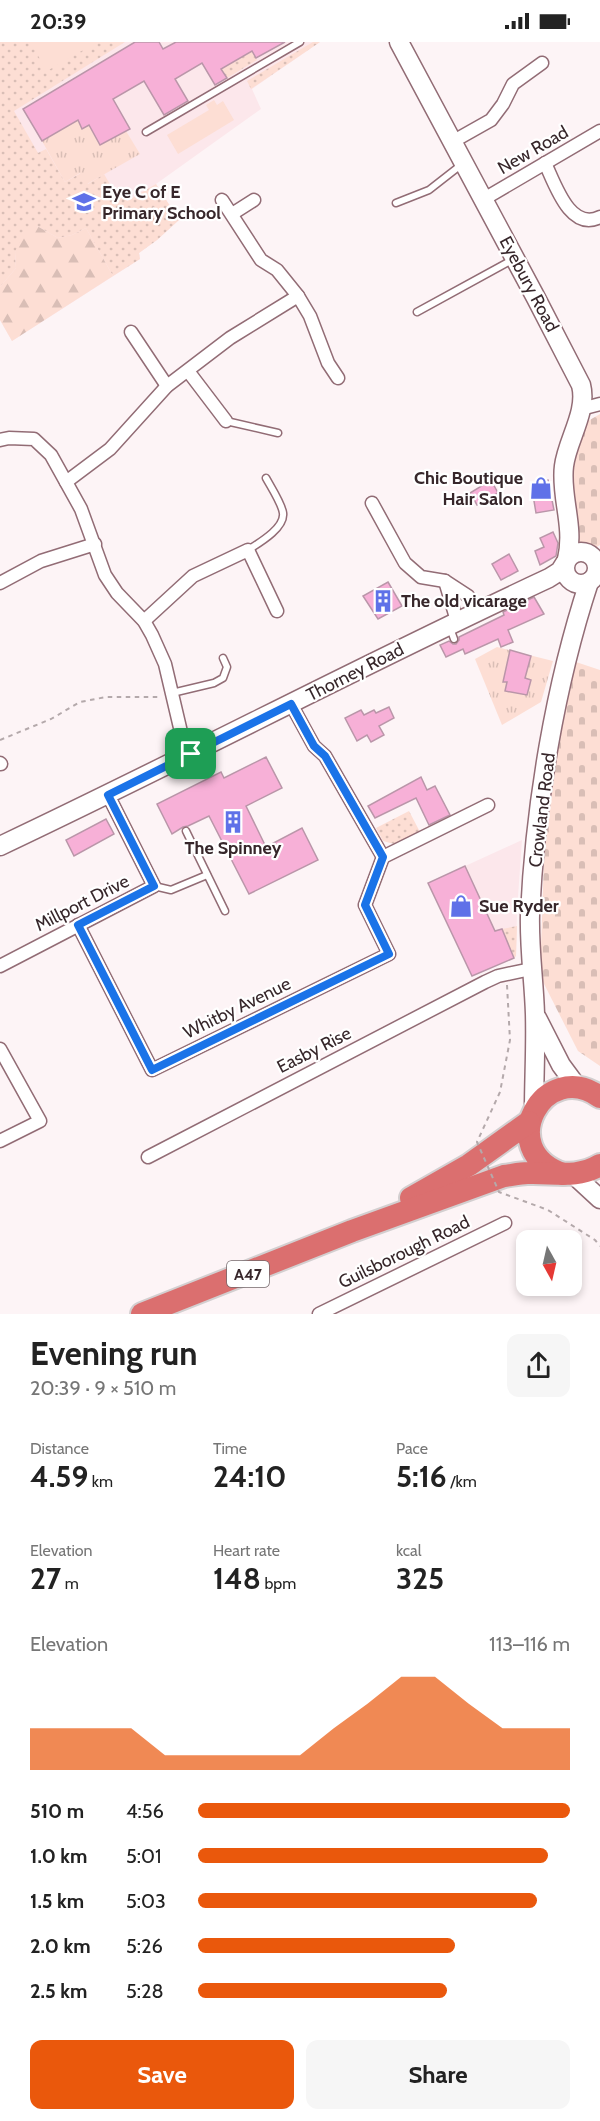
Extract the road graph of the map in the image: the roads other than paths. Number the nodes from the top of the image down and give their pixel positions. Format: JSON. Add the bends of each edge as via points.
{"nodes":[{"id":1,"x":300,"y":42,"type":"edge"},
{"id":2,"x":399,"y":42,"type":"edge"},
{"id":3,"x":542,"y":63,"type":"dead end"},
{"id":4,"x":600,"y":131,"type":"edge"},
{"id":5,"x":146,"y":132,"type":"dead end"},
{"id":6,"x":452,"y":142,"type":"junction"},
{"id":7,"x":464,"y":163,"type":"junction"},
{"id":8,"x":545,"y":163,"type":"junction"},
{"id":9,"x":484,"y":199,"type":"junction"},
{"id":10,"x":222,"y":200,"type":"dead end"},
{"id":11,"x":254,"y":200,"type":"dead end"},
{"id":12,"x":396,"y":203,"type":"dead end"},
{"id":13,"x":232,"y":214,"type":"junction"},
{"id":14,"x":600,"y":217,"type":"edge"},
{"id":15,"x":516,"y":259,"type":"junction"},
{"id":16,"x":298,"y":296,"type":"junction"},
{"id":17,"x":417,"y":312,"type":"dead end"},
{"id":18,"x":131,"y":332,"type":"dead end"},
{"id":19,"x":188,"y":371,"type":"junction"},
{"id":20,"x":338,"y":378,"type":"dead end"},
{"id":21,"x":167,"y":386,"type":"junction"},
{"id":22,"x":600,"y":404,"type":"edge"},
{"id":23,"x":581,"y":409,"type":"junction"},
{"id":24,"x":226,"y":422,"type":"joint"},
{"id":25,"x":278,"y":433,"type":"dead end"},
{"id":26,"x":0,"y":440,"type":"edge"},
{"id":27,"x":267,"y":478,"type":"dead end"},
{"id":28,"x":66,"y":482,"type":"junction"},
{"id":29,"x":372,"y":503,"type":"dead end"},
{"id":30,"x":95,"y":544,"type":"junction"},
{"id":31,"x":248,"y":550,"type":"junction"},
{"id":32,"x":583,"y":566,"type":"edge"},
{"id":33,"x":445,"y":581,"type":"junction"},
{"id":34,"x":0,"y":583,"type":"edge"},
{"id":35,"x":277,"y":610,"type":"dead end"},
{"id":36,"x":477,"y":611,"type":"junction"},
{"id":37,"x":144,"y":621,"type":"junction"},
{"id":38,"x":453,"y":628,"type":"junction"},
{"id":39,"x":223,"y":658,"type":"dead end"},
{"id":40,"x":172,"y":693,"type":"junction"},
{"id":41,"x":291,"y":704,"type":"junction"},
{"id":42,"x":191,"y":754,"type":"junction"},
{"id":43,"x":108,"y":795,"type":"junction"},
{"id":44,"x":488,"y":805,"type":"dead end"},
{"id":45,"x":186,"y":831,"type":"dead end"},
{"id":46,"x":0,"y":846,"type":"edge"},
{"id":47,"x":383,"y":857,"type":"junction"},
{"id":48,"x":207,"y":875,"type":"junction"},
{"id":49,"x":154,"y":886,"type":"junction"},
{"id":50,"x":225,"y":911,"type":"dead end"},
{"id":51,"x":78,"y":925,"type":"junction"},
{"id":52,"x":0,"y":966,"type":"edge"},
{"id":53,"x":531,"y":969,"type":"junction"},
{"id":54,"x":535,"y":1014,"type":"junction"},
{"id":55,"x":0,"y":1049,"type":"edge"},
{"id":56,"x":593,"y":1092,"type":"edge"},
{"id":57,"x":532,"y":1116,"type":"junction"},
{"id":58,"x":0,"y":1142,"type":"edge"},
{"id":59,"x":148,"y":1157,"type":"dead end"},
{"id":60,"x":600,"y":1165,"type":"edge"},
{"id":61,"x":569,"y":1175,"type":"junction"},
{"id":62,"x":600,"y":1199,"type":"edge"},
{"id":63,"x":505,"y":1223,"type":"dead end"},
{"id":64,"x":352,"y":1231,"type":"junction"},
{"id":65,"x":142,"y":1314,"type":"edge"},
{"id":66,"x":319,"y":1314,"type":"edge"}],
"edges":[{"from":1,"to":5,"type":"lane"},
{"from":2,"to":6,"type":"street","name":"Eyebury Road"},
{"from":3,"to":6,"type":"street","via":[[513,84],[491,120]]},
{"from":4,"to":8,"type":"street","name":"New Road"},
{"from":6,"to":7,"type":"street","name":"Eyebury Road"},
{"from":7,"to":9,"type":"street","name":"Eyebury Road"},
{"from":7,"to":12,"type":"lane","via":[[429,190]]},
{"from":8,"to":9,"type":"street","name":"New Road"},
{"from":8,"to":14,"type":"street","via":[[570,212],[581,219]]},
{"from":9,"to":15,"type":"street","name":"Eyebury Road"},
{"from":10,"to":13,"type":"street"},
{"from":11,"to":13,"type":"street"},
{"from":13,"to":16,"type":"street","via":[[261,260],[277,270]]},
{"from":15,"to":17,"type":"lane"},
{"from":15,"to":23,"type":"street","name":"Eyebury Road","via":[[581,385]]},
{"from":16,"to":19,"type":"street","via":[[230,338]]},
{"from":16,"to":20,"type":"street"},
{"from":18,"to":21,"type":"street"},
{"from":19,"to":21,"type":"street"},
{"from":19,"to":24,"type":"street"},
{"from":21,"to":28,"type":"street","via":[[110,449]]},
{"from":22,"to":23,"type":"street"},
{"from":23,"to":32,"type":"street","name":"Eyebury Road","via":[[563,469]]},
{"from":24,"to":25,"type":"lane"},
{"from":26,"to":28,"type":"street","via":[[34,440],[51,455]]},
{"from":27,"to":31,"type":"lane","via":[[283,513],[281,521],[269,536]]},
{"from":28,"to":30,"type":"street"},
{"from":29,"to":33,"type":"street","via":[[405,563],[422,577]]},
{"from":30,"to":34,"type":"street","via":[[41,561]]},
{"from":30,"to":37,"type":"street","via":[[105,575]]},
{"from":31,"to":35,"type":"street"},
{"from":31,"to":37,"type":"street","via":[[193,576]]},
{"from":32,"to":36,"type":"street","name":"Thorney Road"},
{"from":32,"to":53,"type":"street","name":"Crowland Road","via":[[580,609],[556,714],[527,877]]},
{"from":33,"to":36,"type":"street","via":[[468,596]]},
{"from":33,"to":38,"type":"street"},
{"from":36,"to":38,"type":"street","name":"Thorney Road"},
{"from":37,"to":40,"type":"street","via":[[165,664]]},
{"from":38,"to":41,"type":"street","name":"Thorney Road"},
{"from":39,"to":40,"type":"lane","via":[[227,668],[223,678]]},
{"from":40,"to":42,"type":"street","via":[[181,732]]},
{"from":41,"to":42,"type":"street","name":"Thorney Road"},
{"from":41,"to":47,"type":"street"},
{"from":42,"to":43,"type":"street","name":"Thorney Road"},
{"from":43,"to":46,"type":"street","name":"Thorney Road"},
{"from":43,"to":49,"type":"street","name":"Millport Drive"},
{"from":44,"to":47,"type":"street"},
{"from":45,"to":48,"type":"lane"},
{"from":47,"to":51,"type":"street","name":"Whitby Avenue","via":[[365,905],[389,954],[152,1070]]},
{"from":48,"to":49,"type":"lane","via":[[171,890]]},
{"from":48,"to":50,"type":"lane"},
{"from":49,"to":51,"type":"street","name":"Millport Drive"},
{"from":51,"to":52,"type":"street","name":"Millport Drive"},
{"from":53,"to":54,"type":"street","name":"Crowland Road"},
{"from":53,"to":59,"type":"street","name":"Easby Rise"},
{"from":54,"to":56,"type":"street","name":"Crowland Road","via":[[561,1065]]},
{"from":54,"to":57,"type":"street","name":"Crowland Road"},
{"from":55,"to":58,"type":"street","via":[[40,1121]]},
{"from":56,"to":57,"type":"highway","via":[[565,1088],[552,1092]]},
{"from":57,"to":61,"type":"highway","via":[[529,1136],[536,1155],[551,1170]]},
{"from":57,"to":64,"type":"highway","number":"A47","via":[[469,1165]]},
{"from":60,"to":61,"type":"highway","via":[[589,1172]]},
{"from":61,"to":62,"type":"street"},
{"from":61,"to":64,"type":"highway","number":"A47","via":[[504,1176]]},
{"from":63,"to":66,"type":"street","name":"Guilsborough Road","via":[[493,1234]]},
{"from":64,"to":65,"type":"highway","number":"A47"}]}
